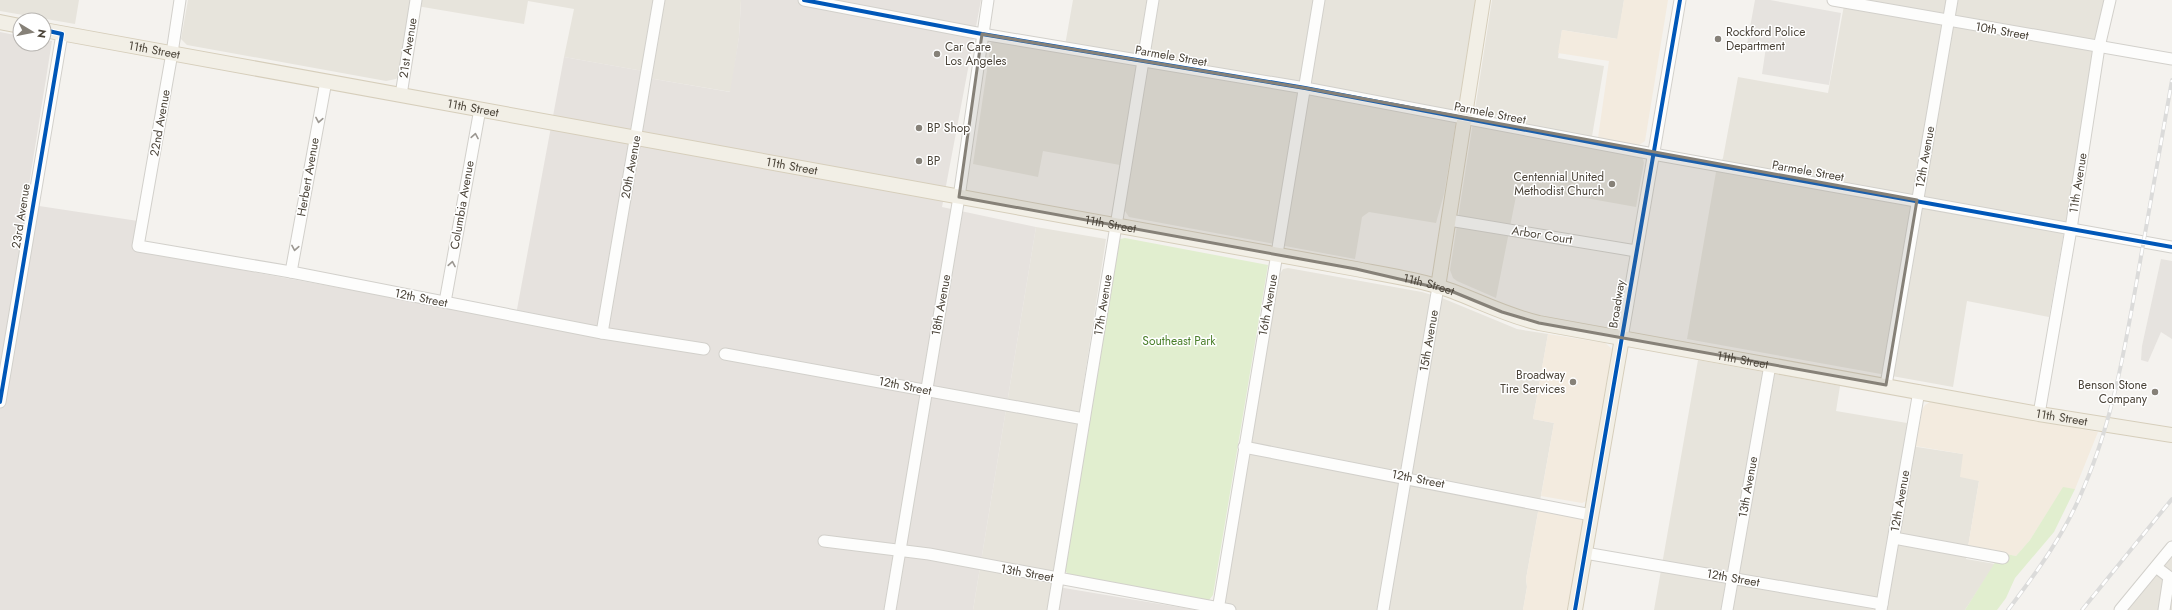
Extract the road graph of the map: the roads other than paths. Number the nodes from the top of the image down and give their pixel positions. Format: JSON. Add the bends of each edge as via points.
{"nodes":[{"id":1,"x":180,"y":0,"type":"edge"},
{"id":2,"x":416,"y":0,"type":"edge"},
{"id":3,"x":659,"y":0,"type":"edge"},
{"id":4,"x":804,"y":0,"type":"edge"},
{"id":5,"x":988,"y":0,"type":"edge"},
{"id":6,"x":1153,"y":0,"type":"edge"},
{"id":7,"x":1319,"y":0,"type":"edge"},
{"id":8,"x":1483,"y":0,"type":"edge"},
{"id":9,"x":1680,"y":0,"type":"edge"},
{"id":10,"x":1833,"y":0,"type":"edge"},
{"id":11,"x":1952,"y":0,"type":"edge"},
{"id":12,"x":2110,"y":0,"type":"edge"},
{"id":13,"x":1948,"y":21,"type":"junction"},
{"id":14,"x":0,"y":22,"type":"edge"},
{"id":15,"x":12,"y":24,"type":"edge"},
{"id":16,"x":52,"y":32,"type":"edge"},
{"id":17,"x":62,"y":34,"type":"junction"},
{"id":18,"x":982,"y":34,"type":"junction"},
{"id":19,"x":2099,"y":47,"type":"junction"},
{"id":20,"x":172,"y":53,"type":"junction"},
{"id":21,"x":2172,"y":59,"type":"edge"},
{"id":22,"x":1143,"y":61,"type":"junction"},
{"id":23,"x":326,"y":81,"type":"junction"},
{"id":24,"x":1305,"y":88,"type":"junction"},
{"id":25,"x":401,"y":95,"type":"junction"},
{"id":26,"x":480,"y":109,"type":"junction"},
{"id":27,"x":1464,"y":119,"type":"junction"},
{"id":28,"x":636,"y":138,"type":"junction"},
{"id":29,"x":1653,"y":154,"type":"junction"},
{"id":30,"x":959,"y":197,"type":"junction"},
{"id":31,"x":1917,"y":200,"type":"junction"},
{"id":32,"x":1448,"y":220,"type":"junction"},
{"id":33,"x":1116,"y":226,"type":"junction"},
{"id":34,"x":2071,"y":229,"type":"junction"},
{"id":35,"x":138,"y":246,"type":"joint"},
{"id":36,"x":2172,"y":247,"type":"edge"},
{"id":37,"x":1636,"y":251,"type":"junction"},
{"id":38,"x":1276,"y":255,"type":"junction"},
{"id":39,"x":291,"y":272,"type":"junction"},
{"id":40,"x":1438,"y":287,"type":"junction"},
{"id":41,"x":445,"y":302,"type":"junction"},
{"id":42,"x":602,"y":333,"type":"junction"},
{"id":43,"x":1622,"y":338,"type":"junction"},
{"id":44,"x":704,"y":349,"type":"dead end"},
{"id":45,"x":725,"y":354,"type":"dead end"},
{"id":46,"x":1770,"y":365,"type":"junction"},
{"id":47,"x":1886,"y":385,"type":"junction"},
{"id":48,"x":926,"y":390,"type":"junction"},
{"id":49,"x":1919,"y":391,"type":"junction"},
{"id":50,"x":0,"y":402,"type":"edge"},
{"id":51,"x":2039,"y":414,"type":"junction"},
{"id":52,"x":1084,"y":419,"type":"junction"},
{"id":53,"x":2172,"y":435,"type":"edge"},
{"id":54,"x":1244,"y":446,"type":"junction"},
{"id":55,"x":1405,"y":477,"type":"junction"},
{"id":56,"x":1591,"y":515,"type":"junction"},
{"id":57,"x":1894,"y":538,"type":"junction"},
{"id":58,"x":824,"y":541,"type":"dead end"},
{"id":59,"x":2172,"y":547,"type":"edge"},
{"id":60,"x":900,"y":550,"type":"junction"},
{"id":61,"x":1585,"y":553,"type":"junction"},
{"id":62,"x":2003,"y":558,"type":"dead end"},
{"id":63,"x":2156,"y":567,"type":"junction"},
{"id":64,"x":2171,"y":577,"type":"edge"},
{"id":65,"x":1732,"y":578,"type":"junction"},
{"id":66,"x":1058,"y":579,"type":"junction"},
{"id":67,"x":1881,"y":607,"type":"edge"},
{"id":68,"x":1218,"y":609,"type":"edge"},
{"id":69,"x":890,"y":610,"type":"edge"},
{"id":70,"x":1053,"y":610,"type":"edge"},
{"id":71,"x":1230,"y":610,"type":"edge"},
{"id":72,"x":1383,"y":610,"type":"edge"},
{"id":73,"x":1575,"y":610,"type":"edge"},
{"id":74,"x":1727,"y":610,"type":"edge"},
{"id":75,"x":2120,"y":610,"type":"edge"},
{"id":76,"x":2164,"y":610,"type":"edge"}],
"edges":[{"from":1,"to":20,"type":"street","name":"22nd Avenue"},
{"from":2,"to":25,"type":"street","name":"21st Avenue"},
{"from":3,"to":28,"type":"street","name":"20th Avenue"},
{"from":4,"to":18,"type":"street","name":"Parmele Street"},
{"from":5,"to":18,"type":"street","name":"18th Avenue"},
{"from":6,"to":22,"type":"street","name":"17th Avenue"},
{"from":7,"to":24,"type":"street","name":"16th Avenue"},
{"from":8,"to":27,"type":"main road","name":"15th Avenue"},
{"from":9,"to":29,"type":"street","name":"Broadway"},
{"from":10,"to":13,"type":"street","name":"10th Street"},
{"from":11,"to":13,"type":"street","name":"12th Avenue"},
{"from":12,"to":19,"type":"street","name":"11th Avenue"},
{"from":13,"to":19,"type":"street","name":"10th Street"},
{"from":13,"to":31,"type":"street","name":"12th Avenue"},
{"from":14,"to":15,"type":"main road"},
{"from":16,"to":17,"type":"main road","name":"11th Street"},
{"from":17,"to":20,"type":"main road","name":"11th Street"},
{"from":17,"to":50,"type":"street","name":"23rd Avenue"},
{"from":18,"to":22,"type":"street","name":"Parmele Street"},
{"from":18,"to":30,"type":"street","name":"18th Avenue"},
{"from":19,"to":21,"type":"street","name":"10th Street"},
{"from":19,"to":34,"type":"street","name":"11th Avenue"},
{"from":20,"to":23,"type":"main road","name":"11th Street"},
{"from":20,"to":35,"type":"street","name":"22nd Avenue"},
{"from":22,"to":24,"type":"street","name":"Parmele Street"},
{"from":22,"to":33,"type":"street","name":"17th Avenue"},
{"from":23,"to":25,"type":"main road","name":"11th Street"},
{"from":23,"to":39,"type":"street","name":"Herbert Avenue","one_way":true},
{"from":24,"to":27,"type":"street","name":"Parmele Street"},
{"from":24,"to":38,"type":"street","name":"16th Avenue"},
{"from":25,"to":26,"type":"main road","name":"11th Street"},
{"from":26,"to":28,"type":"main road","name":"11th Street"},
{"from":41,"to":26,"type":"street","name":"Columbia Avenue","one_way":true},
{"from":27,"to":29,"type":"street","name":"Parmele Street"},
{"from":27,"to":32,"type":"main road","name":"15th Avenue"},
{"from":28,"to":30,"type":"main road","name":"11th Street"},
{"from":28,"to":42,"type":"street","name":"20th Avenue"},
{"from":29,"to":31,"type":"street","name":"Parmele Street"},
{"from":29,"to":37,"type":"street","name":"Broadway"},
{"from":30,"to":33,"type":"main road","name":"11th Street"},
{"from":30,"to":48,"type":"street","name":"18th Avenue"},
{"from":31,"to":34,"type":"street","name":"Parmele Street"},
{"from":31,"to":47,"type":"street","name":"12th Avenue"},
{"from":32,"to":37,"type":"street","name":"Arbor Court"},
{"from":32,"to":40,"type":"main road","name":"15th Avenue"},
{"from":33,"to":38,"type":"main road","name":"11th Street"},
{"from":33,"to":52,"type":"street","name":"17th Avenue"},
{"from":34,"to":36,"type":"street","name":"Parmele Street"},
{"from":34,"to":51,"type":"street","name":"11th Avenue"},
{"from":35,"to":39,"type":"street","name":"12th Street"},
{"from":37,"to":43,"type":"street","name":"Broadway"},
{"from":38,"to":40,"type":"main road","name":"11th Street"},
{"from":38,"to":54,"type":"street","name":"16th Avenue"},
{"from":39,"to":41,"type":"street","name":"12th Street"},
{"from":40,"to":43,"type":"main road","name":"11th Street","via":[[1521,319]]},
{"from":40,"to":55,"type":"street","name":"15th Avenue"},
{"from":41,"to":42,"type":"street","name":"12th Street"},
{"from":42,"to":44,"type":"street","name":"12th Street"},
{"from":43,"to":46,"type":"main road","name":"11th Street"},
{"from":43,"to":56,"type":"main road","name":"Broadway"},
{"from":45,"to":48,"type":"street","name":"12th Street"},
{"from":46,"to":47,"type":"main road","name":"11th Street"},
{"from":46,"to":65,"type":"street","name":"13th Avenue"},
{"from":47,"to":49,"type":"main road","name":"11th Street"},
{"from":48,"to":52,"type":"street","name":"12th Street"},
{"from":48,"to":60,"type":"street","name":"18th Avenue"},
{"from":49,"to":51,"type":"main road","name":"11th Street"},
{"from":49,"to":57,"type":"street","name":"12th Avenue"},
{"from":51,"to":53,"type":"main road","name":"11th Street"},
{"from":52,"to":66,"type":"street","name":"17th Avenue"},
{"from":54,"to":55,"type":"street","name":"12th Street"},
{"from":54,"to":68,"type":"street","name":"16th Avenue"},
{"from":55,"to":56,"type":"street","name":"12th Street"},
{"from":55,"to":72,"type":"street","name":"15th Avenue"},
{"from":56,"to":61,"type":"main road","name":"Broadway"},
{"from":57,"to":62,"type":"street"},
{"from":57,"to":67,"type":"street","name":"12th Avenue"},
{"from":58,"to":60,"type":"street","name":"13th Street"},
{"from":59,"to":63,"type":"street"},
{"from":60,"to":66,"type":"street","name":"13th Street"},
{"from":60,"to":69,"type":"street","name":"18th Avenue"},
{"from":61,"to":65,"type":"street","name":"12th Street"},
{"from":61,"to":73,"type":"main road","name":"Broadway"},
{"from":63,"to":64,"type":"street"},
{"from":63,"to":75,"type":"street"},
{"from":64,"to":76,"type":"street"},
{"from":65,"to":67,"type":"street","name":"12th Street"},
{"from":65,"to":74,"type":"street","name":"13th Avenue"},
{"from":66,"to":68,"type":"street","name":"13th Street"},
{"from":66,"to":70,"type":"street","name":"17th Avenue"},
{"from":68,"to":71,"type":"street","name":"13th Street"}]}
